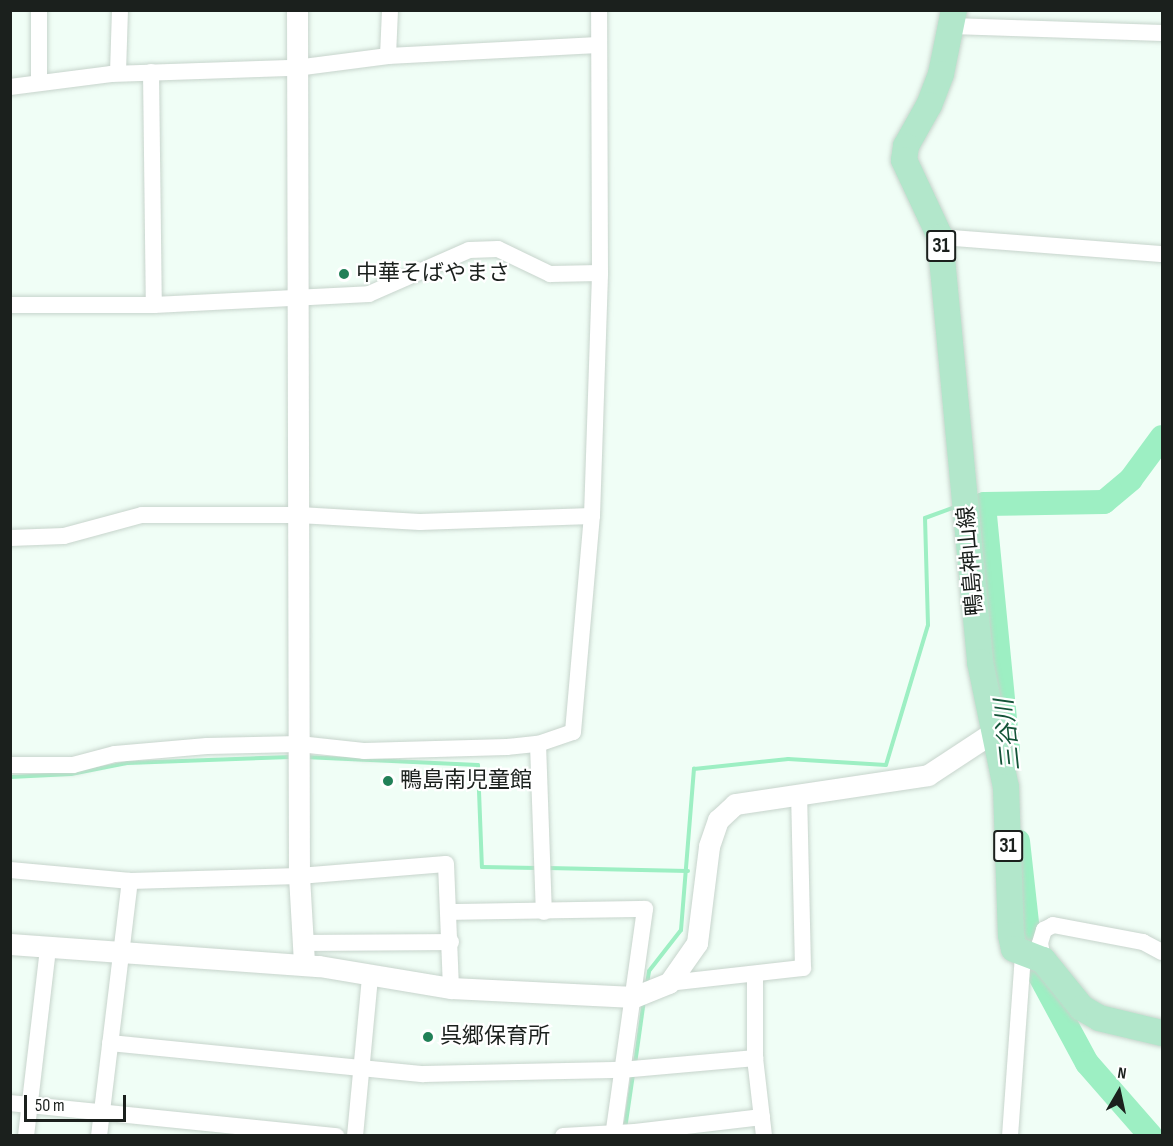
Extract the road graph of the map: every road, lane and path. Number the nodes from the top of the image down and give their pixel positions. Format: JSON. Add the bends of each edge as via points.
{"nodes":[{"id":1,"x":39,"y":10,"type":"edge"},
{"id":2,"x":120,"y":10,"type":"edge"},
{"id":3,"x":297,"y":10,"type":"edge"},
{"id":4,"x":390,"y":10,"type":"edge"},
{"id":5,"x":599,"y":10,"type":"edge"},
{"id":6,"x":953,"y":18,"type":"edge"},
{"id":7,"x":1162,"y":33,"type":"edge"},
{"id":8,"x":598,"y":45,"type":"junction"},
{"id":9,"x":388,"y":56,"type":"junction"},
{"id":10,"x":296,"y":68,"type":"junction"},
{"id":11,"x":151,"y":72,"type":"junction"},
{"id":12,"x":118,"y":74,"type":"junction"},
{"id":13,"x":39,"y":83,"type":"junction"},
{"id":14,"x":10,"y":87,"type":"edge"},
{"id":15,"x":940,"y":237,"type":"junction"},
{"id":16,"x":1162,"y":254,"type":"edge"},
{"id":17,"x":600,"y":273,"type":"junction"},
{"id":18,"x":299,"y":300,"type":"junction"},
{"id":19,"x":10,"y":305,"type":"edge"},
{"id":20,"x":154,"y":305,"type":"junction"},
{"id":21,"x":299,"y":515,"type":"junction"},
{"id":22,"x":592,"y":516,"type":"junction"},
{"id":23,"x":10,"y":538,"type":"edge"},
{"id":24,"x":995,"y":731,"type":"junction"},
{"id":25,"x":538,"y":744,"type":"junction"},
{"id":26,"x":300,"y":755,"type":"junction"},
{"id":27,"x":10,"y":765,"type":"edge"},
{"id":28,"x":799,"y":793,"type":"junction"},
{"id":29,"x":10,"y":870,"type":"edge"},
{"id":30,"x":299,"y":876,"type":"junction"},
{"id":31,"x":130,"y":881,"type":"junction"},
{"id":32,"x":450,"y":912,"type":"junction"},
{"id":33,"x":544,"y":912,"type":"junction"},
{"id":34,"x":451,"y":942,"type":"junction"},
{"id":35,"x":303,"y":943,"type":"junction"},
{"id":36,"x":10,"y":944,"type":"edge"},
{"id":37,"x":48,"y":948,"type":"junction"},
{"id":38,"x":1162,"y":952,"type":"edge"},
{"id":39,"x":121,"y":954,"type":"junction"},
{"id":40,"x":1032,"y":957,"type":"junction"},
{"id":41,"x":304,"y":964,"type":"junction"},
{"id":42,"x":754,"y":974,"type":"junction"},
{"id":43,"x":370,"y":976,"type":"junction"},
{"id":44,"x":451,"y":987,"type":"junction"},
{"id":45,"x":652,"y":990,"type":"junction"},
{"id":46,"x":1162,"y":1033,"type":"edge"},
{"id":47,"x":110,"y":1043,"type":"junction"},
{"id":48,"x":756,"y":1058,"type":"junction"},
{"id":49,"x":621,"y":1070,"type":"junction"},
{"id":50,"x":362,"y":1071,"type":"junction"},
{"id":51,"x":10,"y":1103,"type":"edge"},
{"id":52,"x":29,"y":1106,"type":"junction"},
{"id":53,"x":101,"y":1113,"type":"junction"},
{"id":54,"x":762,"y":1117,"type":"junction"},
{"id":55,"x":613,"y":1134,"type":"edge"},
{"id":56,"x":26,"y":1136,"type":"edge"},
{"id":57,"x":99,"y":1136,"type":"edge"},
{"id":58,"x":336,"y":1136,"type":"edge"},
{"id":59,"x":355,"y":1136,"type":"edge"},
{"id":60,"x":562,"y":1136,"type":"edge"},
{"id":61,"x":764,"y":1136,"type":"edge"},
{"id":62,"x":1010,"y":1136,"type":"edge"}],
"edges":[{"from":1,"to":13,"type":"street"},
{"from":2,"to":12,"type":"street"},
{"from":3,"to":10,"type":"street"},
{"from":4,"to":9,"type":"street"},
{"from":5,"to":8,"type":"street"},
{"from":6,"to":7,"type":"street"},
{"from":6,"to":15,"type":"main road","name":"鴨島神山線","number":"31","via":[[941,74],[906,146],[904,160]]},
{"from":8,"to":9,"type":"street"},
{"from":8,"to":17,"type":"street"},
{"from":9,"to":10,"type":"street"},
{"from":10,"to":11,"type":"street"},
{"from":10,"to":18,"type":"street"},
{"from":11,"to":12,"type":"street"},
{"from":11,"to":20,"type":"street"},
{"from":12,"to":13,"type":"street"},
{"from":13,"to":14,"type":"street"},
{"from":15,"to":16,"type":"street"},
{"from":15,"to":24,"type":"main road","name":"鴨島神山線","number":"31","via":[[980,662]]},
{"from":17,"to":18,"type":"street","via":[[550,274],[498,249],[469,250],[369,294]]},
{"from":17,"to":22,"type":"street"},
{"from":18,"to":20,"type":"street"},
{"from":18,"to":21,"type":"street"},
{"from":19,"to":20,"type":"street"},
{"from":21,"to":22,"type":"street","via":[[420,522]]},
{"from":21,"to":23,"type":"street","via":[[142,515],[64,536]]},
{"from":21,"to":26,"type":"street"},
{"from":22,"to":25,"type":"street","via":[[573,732]]},
{"from":24,"to":28,"type":"street","via":[[928,775]]},
{"from":24,"to":40,"type":"main road","name":"鴨島神山線","number":"31","via":[[1006,787],[1011,935],[1014,949]]},
{"from":25,"to":26,"type":"street"},
{"from":25,"to":33,"type":"street"},
{"from":26,"to":27,"type":"street","via":[[207,746],[115,754],[73,765]]},
{"from":26,"to":30,"type":"street"},
{"from":28,"to":42,"type":"street","via":[[803,968]]},
{"from":28,"to":45,"type":"street","via":[[735,804],[718,820],[709,846],[697,943]]},
{"from":29,"to":31,"type":"street"},
{"from":30,"to":31,"type":"street"},
{"from":30,"to":32,"type":"street","via":[[446,864]]},
{"from":30,"to":35,"type":"street"},
{"from":31,"to":39,"type":"street"},
{"from":32,"to":33,"type":"street"},
{"from":32,"to":34,"type":"street"},
{"from":33,"to":45,"type":"street","via":[[645,909]]},
{"from":34,"to":35,"type":"street"},
{"from":34,"to":44,"type":"street"},
{"from":35,"to":41,"type":"street"},
{"from":36,"to":37,"type":"street"},
{"from":37,"to":39,"type":"street"},
{"from":37,"to":52,"type":"street"},
{"from":38,"to":40,"type":"street","via":[[1143,942],[1053,924],[1044,930]]},
{"from":39,"to":41,"type":"street"},
{"from":39,"to":47,"type":"street"},
{"from":40,"to":46,"type":"main road","name":"鴨島神山線","number":"31","via":[[1082,1008],[1099,1018]]},
{"from":40,"to":62,"type":"street"},
{"from":41,"to":43,"type":"street"},
{"from":42,"to":45,"type":"street"},
{"from":42,"to":48,"type":"street"},
{"from":43,"to":44,"type":"street"},
{"from":43,"to":50,"type":"street"},
{"from":44,"to":45,"type":"street"},
{"from":45,"to":49,"type":"street"},
{"from":47,"to":50,"type":"street"},
{"from":47,"to":53,"type":"street"},
{"from":48,"to":49,"type":"street"},
{"from":48,"to":54,"type":"street"},
{"from":49,"to":50,"type":"street","via":[[423,1074]]},
{"from":49,"to":55,"type":"street"},
{"from":50,"to":59,"type":"street"},
{"from":51,"to":52,"type":"street"},
{"from":52,"to":53,"type":"street"},
{"from":52,"to":56,"type":"street"},
{"from":53,"to":57,"type":"street"},
{"from":53,"to":58,"type":"street"},
{"from":54,"to":55,"type":"street"},
{"from":54,"to":61,"type":"street"},
{"from":55,"to":60,"type":"street"}]}
